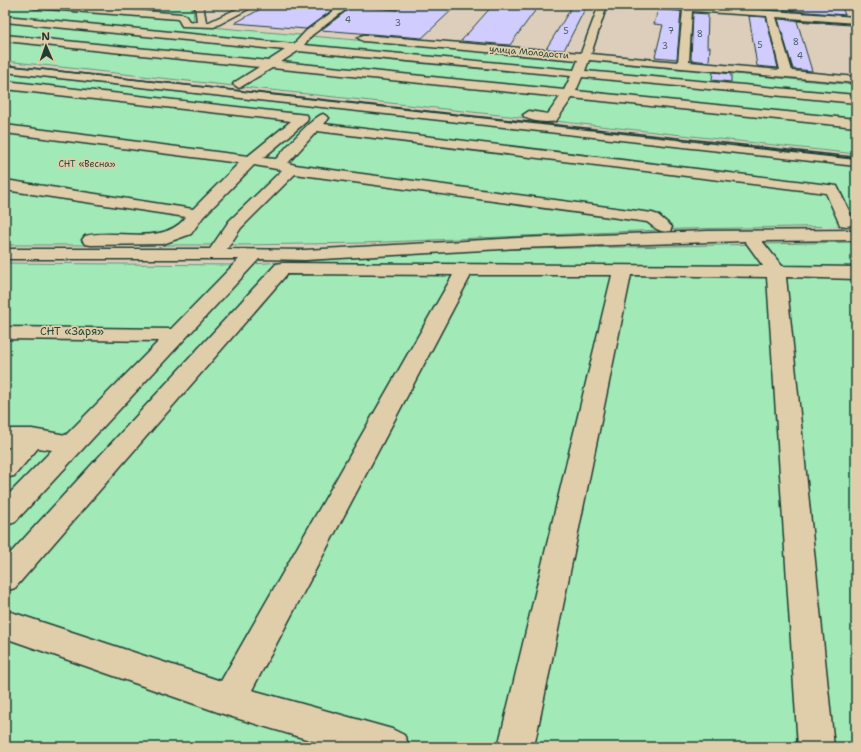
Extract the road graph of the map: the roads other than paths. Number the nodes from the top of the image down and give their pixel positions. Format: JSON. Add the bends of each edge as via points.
{"nodes":[{"id":1,"x":34,"y":5,"type":"edge"},
{"id":2,"x":199,"y":5,"type":"edge"},
{"id":3,"x":252,"y":5,"type":"edge"},
{"id":4,"x":348,"y":5,"type":"edge"},
{"id":5,"x":603,"y":5,"type":"edge"},
{"id":6,"x":651,"y":5,"type":"edge"},
{"id":7,"x":688,"y":8,"type":"junction"},
{"id":8,"x":771,"y":14,"type":"junction"},
{"id":9,"x":5,"y":19,"type":"edge"},
{"id":10,"x":856,"y":20,"type":"edge"},
{"id":11,"x":185,"y":24,"type":"junction"},
{"id":12,"x":206,"y":25,"type":"junction"},
{"id":13,"x":233,"y":27,"type":"dead end"},
{"id":14,"x":294,"y":32,"type":"dead end"},
{"id":15,"x":309,"y":33,"type":"junction"},
{"id":16,"x":325,"y":34,"type":"dead end"},
{"id":17,"x":169,"y":36,"type":"junction"},
{"id":18,"x":356,"y":37,"type":"dead end"},
{"id":19,"x":5,"y":38,"type":"edge"},
{"id":20,"x":297,"y":47,"type":"junction"},
{"id":21,"x":143,"y":52,"type":"junction"},
{"id":22,"x":584,"y":57,"type":"junction"},
{"id":23,"x":5,"y":60,"type":"edge"},
{"id":24,"x":123,"y":62,"type":"dead end"},
{"id":25,"x":268,"y":65,"type":"junction"},
{"id":26,"x":683,"y":65,"type":"junction"},
{"id":27,"x":5,"y":68,"type":"edge"},
{"id":28,"x":577,"y":73,"type":"junction"},
{"id":29,"x":787,"y":74,"type":"junction"},
{"id":30,"x":856,"y":80,"type":"edge"},
{"id":31,"x":239,"y":84,"type":"junction"},
{"id":32,"x":5,"y":85,"type":"edge"},
{"id":33,"x":568,"y":94,"type":"junction"},
{"id":34,"x":856,"y":99,"type":"edge"},
{"id":35,"x":336,"y":106,"type":"junction"},
{"id":36,"x":560,"y":107,"type":"junction"},
{"id":37,"x":575,"y":109,"type":"dead end"},
{"id":38,"x":856,"y":123,"type":"edge"},
{"id":39,"x":313,"y":128,"type":"junction"},
{"id":40,"x":5,"y":129,"type":"edge"},
{"id":41,"x":250,"y":161,"type":"junction"},
{"id":42,"x":856,"y":162,"type":"edge"},
{"id":43,"x":286,"y":166,"type":"junction"},
{"id":44,"x":5,"y":185,"type":"edge"},
{"id":45,"x":197,"y":214,"type":"junction"},
{"id":46,"x":846,"y":220,"type":"dead end"},
{"id":47,"x":664,"y":227,"type":"dead end"},
{"id":48,"x":856,"y":235,"type":"edge"},
{"id":49,"x":750,"y":236,"type":"junction"},
{"id":50,"x":5,"y":241,"type":"edge"},
{"id":51,"x":5,"y":254,"type":"edge"},
{"id":52,"x":216,"y":254,"type":"junction"},
{"id":53,"x":254,"y":254,"type":"junction"},
{"id":54,"x":623,"y":269,"type":"junction"},
{"id":55,"x":464,"y":271,"type":"junction"},
{"id":56,"x":776,"y":271,"type":"junction"},
{"id":57,"x":856,"y":273,"type":"edge"},
{"id":58,"x":5,"y":333,"type":"edge"},
{"id":59,"x":177,"y":335,"type":"junction"},
{"id":60,"x":5,"y":438,"type":"edge"},
{"id":61,"x":32,"y":438,"type":"junction"},
{"id":62,"x":72,"y":445,"type":"junction"},
{"id":63,"x":5,"y":469,"type":"edge"},
{"id":64,"x":5,"y":515,"type":"edge"},
{"id":65,"x":5,"y":579,"type":"edge"},
{"id":66,"x":5,"y":624,"type":"edge"},
{"id":67,"x":229,"y":700,"type":"junction"},
{"id":68,"x":392,"y":747,"type":"edge"},
{"id":69,"x":516,"y":747,"type":"edge"},
{"id":70,"x":816,"y":747,"type":"edge"}],
"edges":[{"from":1,"to":11,"type":"street","via":[[182,17]]},
{"from":2,"to":12,"type":"street"},
{"from":3,"to":12,"type":"street"},
{"from":4,"to":15,"type":"street"},
{"from":5,"to":22,"type":"street"},
{"from":6,"to":7,"type":"street"},
{"from":7,"to":8,"type":"street"},
{"from":7,"to":26,"type":"street"},
{"from":8,"to":10,"type":"street"},
{"from":8,"to":29,"type":"street"},
{"from":9,"to":17,"type":"street"},
{"from":11,"to":12,"type":"street"},
{"from":11,"to":17,"type":"street"},
{"from":12,"to":13,"type":"street"},
{"from":14,"to":15,"type":"street"},
{"from":15,"to":16,"type":"street"},
{"from":15,"to":20,"type":"street"},
{"from":17,"to":20,"type":"street"},
{"from":17,"to":21,"type":"street"},
{"from":18,"to":22,"type":"street","name":"улица Молодости"},
{"from":19,"to":21,"type":"street"},
{"from":20,"to":25,"type":"street"},
{"from":20,"to":28,"type":"street"},
{"from":21,"to":24,"type":"street"},
{"from":21,"to":25,"type":"street"},
{"from":22,"to":26,"type":"street","name":"улица Молодости"},
{"from":22,"to":28,"type":"street"},
{"from":23,"to":31,"type":"street"},
{"from":25,"to":31,"type":"street"},
{"from":25,"to":33,"type":"street"},
{"from":26,"to":29,"type":"street","name":"улица Молодости"},
{"from":27,"to":35,"type":"street"},
{"from":28,"to":33,"type":"street"},
{"from":28,"to":34,"type":"street"},
{"from":29,"to":30,"type":"street","name":"улица Молодости"},
{"from":31,"to":36,"type":"street","via":[[550,118]]},
{"from":32,"to":41,"type":"street","via":[[302,118]]},
{"from":33,"to":36,"type":"street"},
{"from":33,"to":38,"type":"street"},
{"from":35,"to":39,"type":"street"},
{"from":35,"to":42,"type":"street","via":[[681,141]]},
{"from":36,"to":37,"type":"street"},
{"from":39,"to":43,"type":"street"},
{"from":39,"to":46,"type":"street","via":[[832,189]]},
{"from":40,"to":41,"type":"street"},
{"from":41,"to":43,"type":"street"},
{"from":41,"to":45,"type":"street"},
{"from":43,"to":47,"type":"street","via":[[652,218]]},
{"from":43,"to":52,"type":"street","via":[[235,225]]},
{"from":44,"to":45,"type":"street"},
{"from":45,"to":50,"type":"street","via":[[185,230],[163,239]]},
{"from":48,"to":49,"type":"street"},
{"from":49,"to":53,"type":"street","via":[[518,243],[306,255]]},
{"from":49,"to":56,"type":"street"},
{"from":51,"to":52,"type":"street"},
{"from":52,"to":53,"type":"street"},
{"from":53,"to":59,"type":"street"},
{"from":54,"to":55,"type":"street"},
{"from":54,"to":56,"type":"street"},
{"from":54,"to":69,"type":"street"},
{"from":55,"to":65,"type":"street","via":[[282,268]]},
{"from":55,"to":67,"type":"street"},
{"from":56,"to":57,"type":"street"},
{"from":56,"to":70,"type":"street"},
{"from":58,"to":59,"type":"street"},
{"from":59,"to":62,"type":"street"},
{"from":60,"to":61,"type":"street"},
{"from":61,"to":62,"type":"street"},
{"from":61,"to":63,"type":"street"},
{"from":62,"to":64,"type":"street"},
{"from":66,"to":67,"type":"street"},
{"from":67,"to":68,"type":"street"}]}
